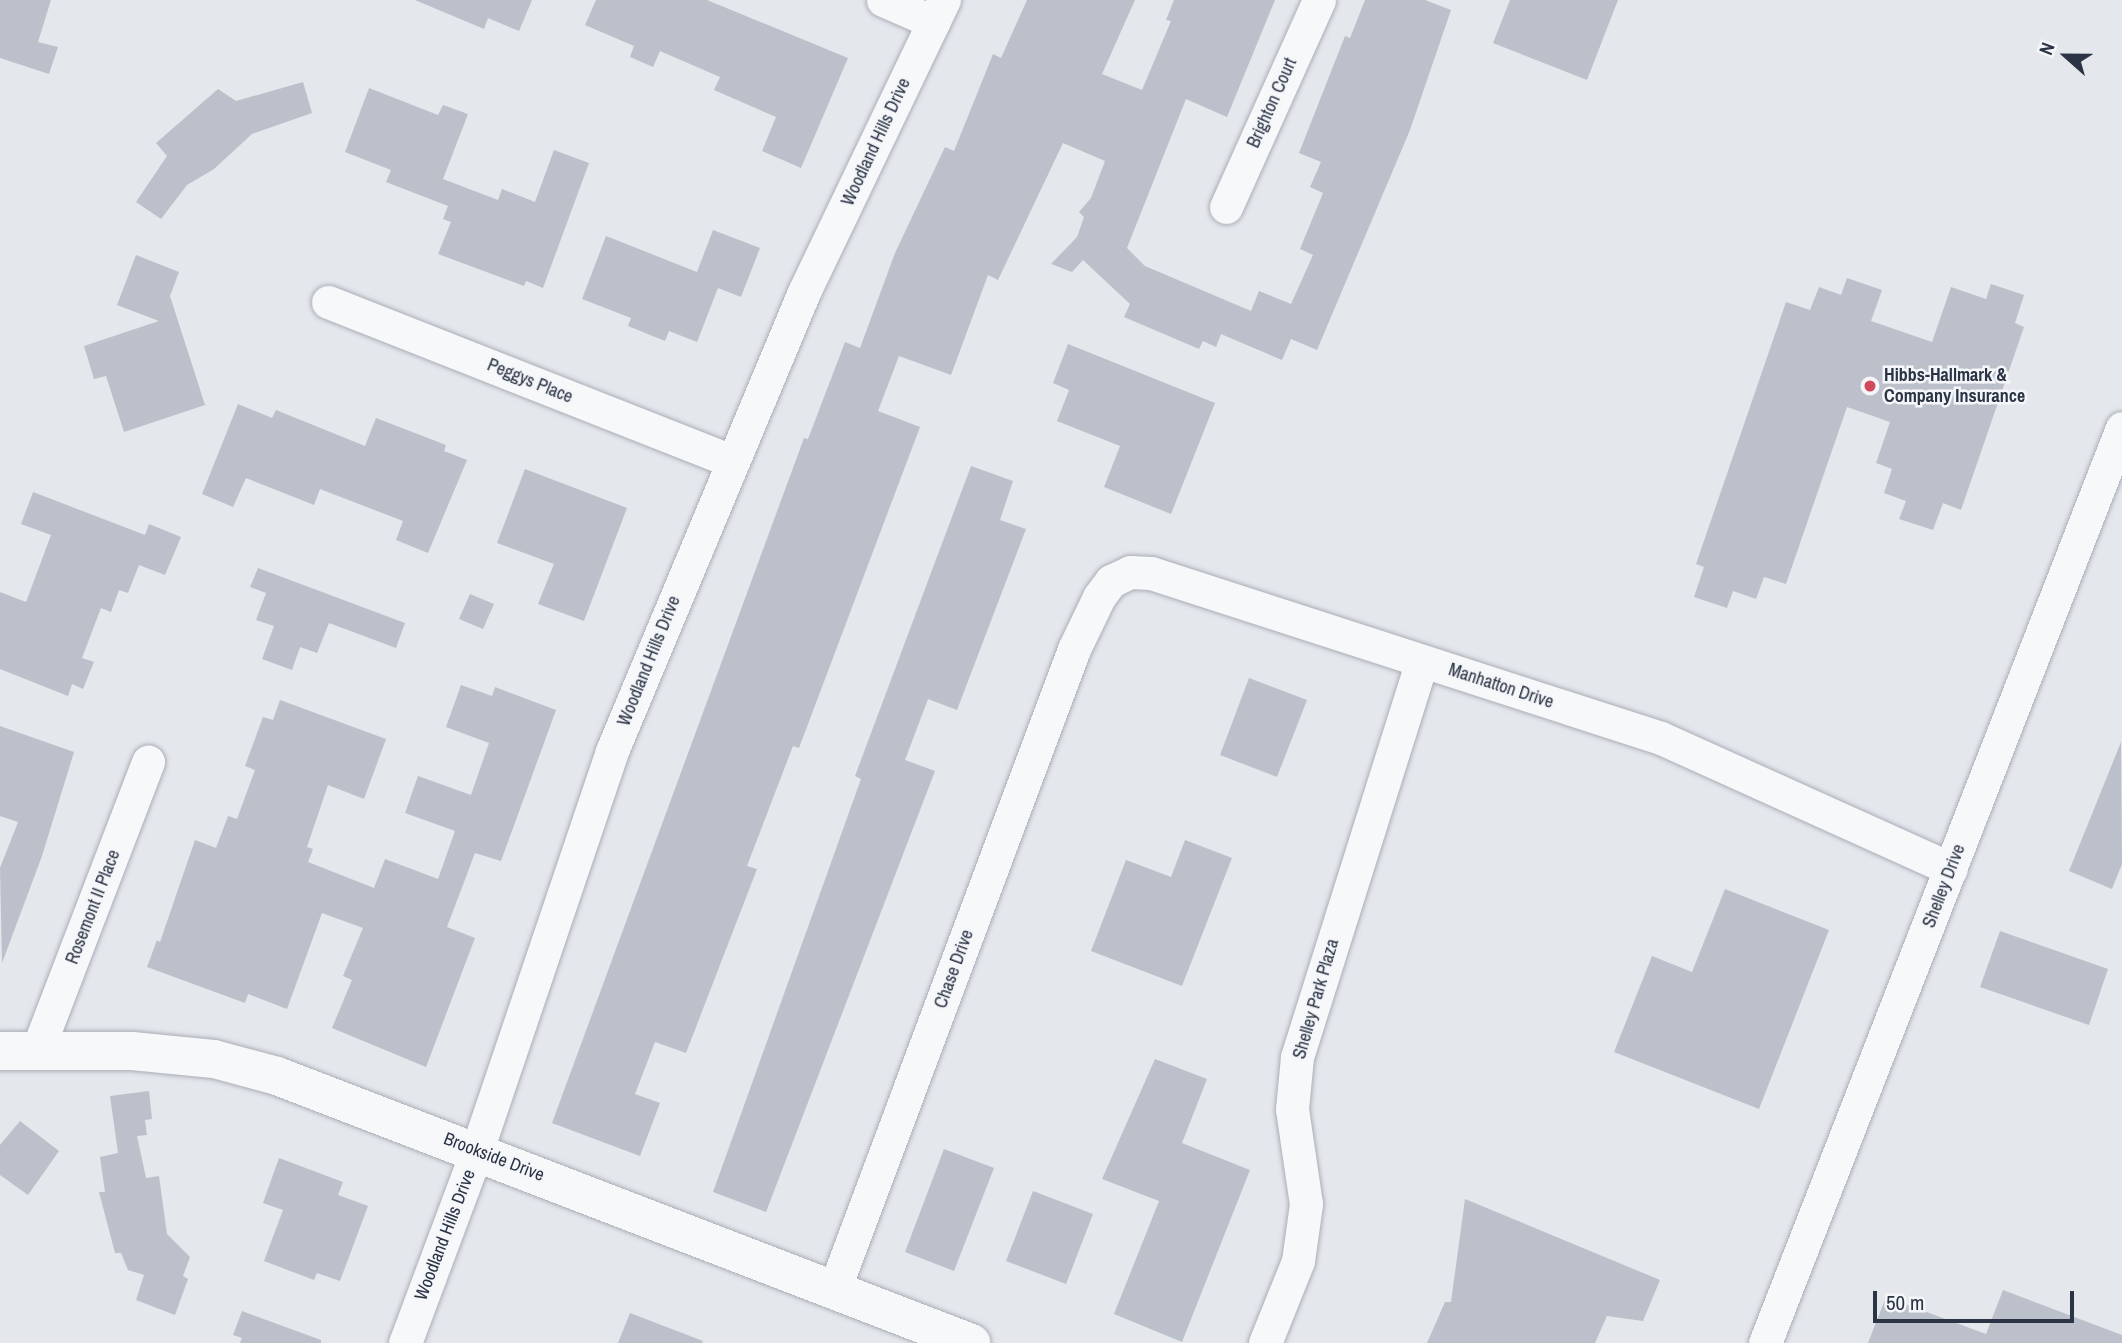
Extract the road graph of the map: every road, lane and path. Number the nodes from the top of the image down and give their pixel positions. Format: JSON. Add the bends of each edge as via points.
{"nodes":[{"id":1,"x":883,"y":0,"type":"edge"},
{"id":2,"x":1319,"y":0,"type":"edge"},
{"id":3,"x":938,"y":11,"type":"edge"},
{"id":4,"x":1226,"y":206,"type":"dead end"},
{"id":5,"x":328,"y":302,"type":"dead end"},
{"id":6,"x":2122,"y":428,"type":"edge"},
{"id":7,"x":732,"y":461,"type":"junction"},
{"id":8,"x":1074,"y":649,"type":"joint"},
{"id":9,"x":1422,"y":661,"type":"junction"},
{"id":10,"x":148,"y":762,"type":"dead end"},
{"id":11,"x":1951,"y":869,"type":"junction"},
{"id":12,"x":19,"y":1051,"type":"edge"},
{"id":13,"x":477,"y":1150,"type":"junction"},
{"id":14,"x":834,"y":1290,"type":"junction"},
{"id":15,"x":405,"y":1343,"type":"edge"},
{"id":16,"x":971,"y":1343,"type":"edge"},
{"id":17,"x":1265,"y":1343,"type":"edge"},
{"id":18,"x":1765,"y":1343,"type":"edge"}],
"edges":[{"from":1,"to":3,"type":"street"},
{"from":2,"to":4,"type":"street","name":"Brighton Court"},
{"from":3,"to":7,"type":"street","name":"Woodland Hills Drive","via":[[804,292]]},
{"from":5,"to":7,"type":"street","name":"Peggys Place"},
{"from":6,"to":11,"type":"street","name":"Shelley Drive"},
{"from":7,"to":13,"type":"street","name":"Woodland Hills Drive","via":[[612,751]]},
{"from":8,"to":9,"type":"street","name":"Manhatton Drive","via":[[1099,597],[1111,581],[1130,572],[1151,573]]},
{"from":8,"to":14,"type":"street","name":"Chase Drive"},
{"from":9,"to":11,"type":"street","name":"Manhatton Drive","via":[[1661,738]]},
{"from":9,"to":17,"type":"street","name":"Shelley Park Plaza","via":[[1297,1057],[1292,1109],[1306,1204],[1298,1261]]},
{"from":10,"to":12,"type":"street","name":"Rosemont II Place"},
{"from":11,"to":18,"type":"street","name":"Shelley Drive"},
{"from":12,"to":13,"type":"street","name":"Brookside Drive","via":[[132,1051],[214,1059],[278,1076]]},
{"from":13,"to":14,"type":"street","name":"Brookside Drive"},
{"from":13,"to":15,"type":"street","name":"Woodland Hills Drive"},
{"from":14,"to":16,"type":"street","name":"Brookside Drive"}]}
